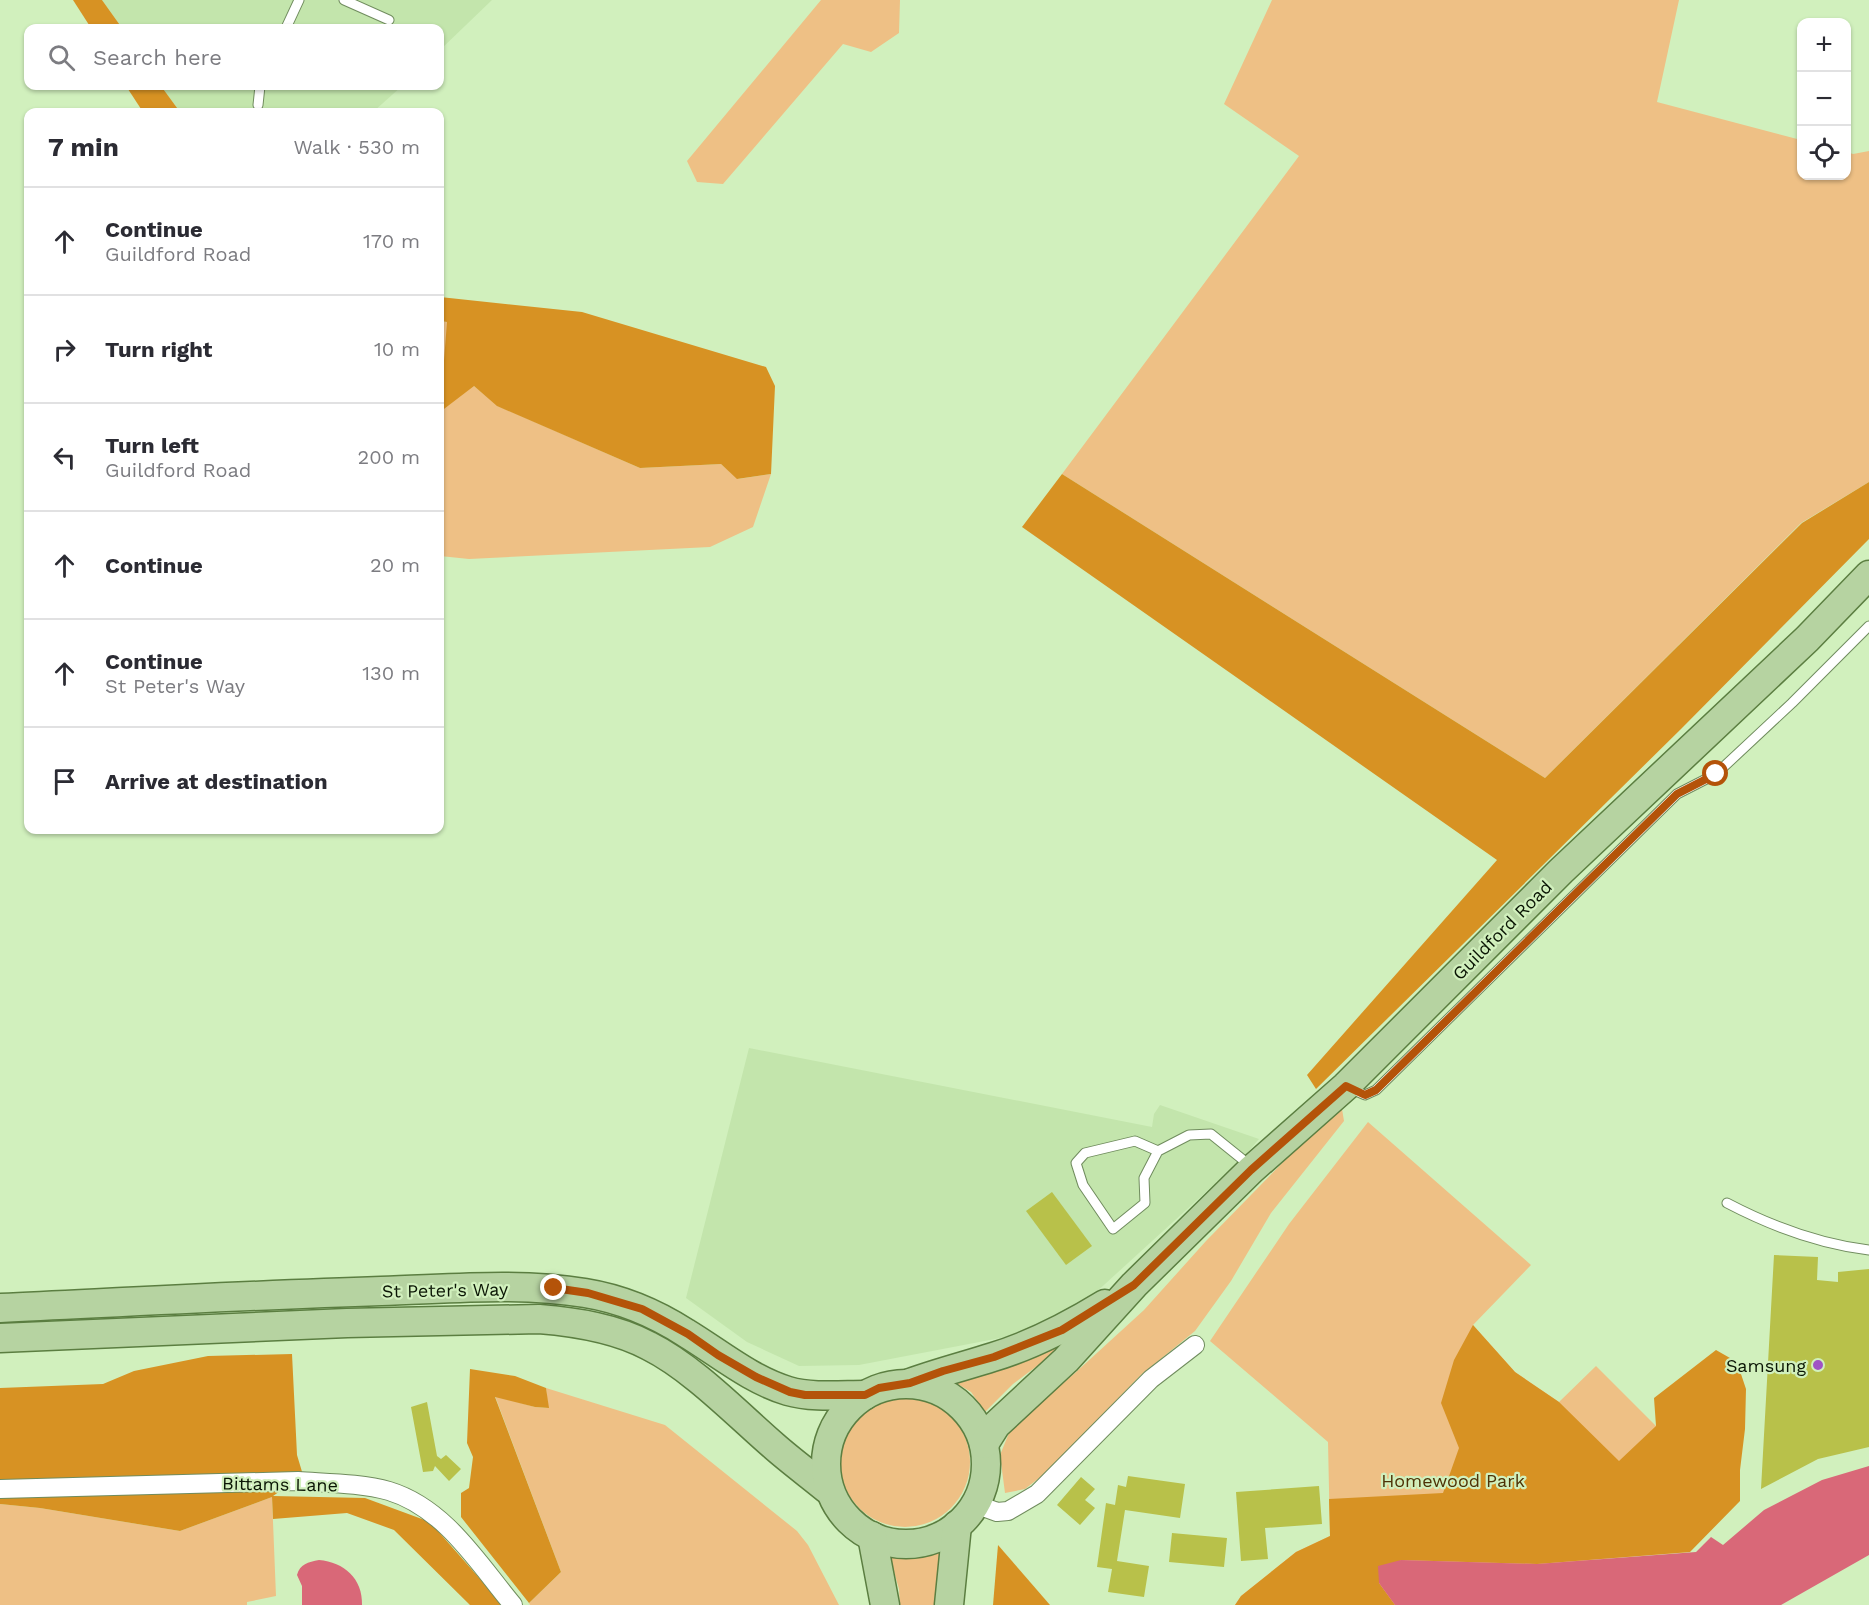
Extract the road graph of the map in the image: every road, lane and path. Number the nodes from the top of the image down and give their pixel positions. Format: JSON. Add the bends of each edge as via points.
{"nodes":[{"id":1,"x":299,"y":0,"type":"edge"},
{"id":2,"x":344,"y":0,"type":"edge"},
{"id":3,"x":388,"y":20,"type":"dead end"},
{"id":4,"x":288,"y":24,"type":"edge"},
{"id":5,"x":260,"y":90,"type":"edge"},
{"id":6,"x":258,"y":105,"type":"dead end"},
{"id":7,"x":1869,"y":575,"type":"edge"},
{"id":8,"x":1869,"y":626,"type":"edge"},
{"id":9,"x":1355,"y":1091,"type":"junction"},
{"id":10,"x":1158,"y":1151,"type":"junction"},
{"id":11,"x":1251,"y":1170,"type":"junction"},
{"id":12,"x":1727,"y":1203,"type":"dead end"},
{"id":13,"x":1869,"y":1250,"type":"edge"},
{"id":14,"x":1134,"y":1285,"type":"junction"},
{"id":15,"x":0,"y":1308,"type":"edge"},
{"id":16,"x":0,"y":1338,"type":"edge"},
{"id":17,"x":1195,"y":1345,"type":"dead end"},
{"id":18,"x":910,"y":1383,"type":"junction"},
{"id":19,"x":865,"y":1395,"type":"junction"},
{"id":20,"x":984,"y":1444,"type":"junction"},
{"id":21,"x":0,"y":1489,"type":"edge"},
{"id":22,"x":827,"y":1489,"type":"junction"},
{"id":23,"x":966,"y":1515,"type":"junction"},
{"id":24,"x":872,"y":1536,"type":"junction"},
{"id":25,"x":513,"y":1605,"type":"edge"},
{"id":26,"x":885,"y":1605,"type":"edge"},
{"id":27,"x":949,"y":1605,"type":"edge"}],
"edges":[{"from":1,"to":4,"type":"lane"},
{"from":2,"to":3,"type":"lane"},
{"from":5,"to":6,"type":"lane"},
{"from":7,"to":9,"type":"main road","name":"Guildford Road","via":[[1807,639],[1561,871]]},
{"from":8,"to":9,"type":"lane","name":"Guildford Road","via":[[1716,774],[1677,794],[1376,1090]]},
{"from":9,"to":11,"type":"main road","name":"Guildford Road"},
{"from":10,"to":10,"type":"lane","via":[[1144,1178],[1145,1203],[1113,1229],[1083,1185],[1076,1163],[1085,1154],[1134,1141]]},
{"from":10,"to":11,"type":"lane","via":[[1189,1135],[1211,1134]]},
{"from":11,"to":14,"type":"main road","name":"Guildford Road"},
{"from":12,"to":13,"type":"lane","via":[[1799,1234]]},
{"from":14,"to":18,"type":"main road","name":"Guildford Road","via":[[1062,1330],[994,1357]]},
{"from":14,"to":20,"type":"main road","name":"Guildford Road","via":[[1066,1360],[996,1425]]},
{"from":15,"to":19,"type":"main road","name":"St Peter's Way","via":[[554,1288],[588,1293],[642,1309],[756,1377],[790,1392]]},
{"from":16,"to":22,"type":"main road","name":"St Peter's Way","via":[[539,1318],[596,1327],[650,1346],[704,1384]]},
{"from":17,"to":23,"type":"street","via":[[1151,1379],[1037,1494],[1008,1511]]},
{"from":18,"to":19,"type":"main road","via":[[879,1388]]},
{"from":18,"to":20,"type":"main road","via":[[955,1400],[976,1424]]},
{"from":19,"to":22,"type":"main road","via":[[850,1406],[830,1439]]},
{"from":20,"to":23,"type":"main road","via":[[984,1484]]},
{"from":21,"to":25,"type":"street","name":"Bittams Lane","via":[[298,1481],[389,1491],[423,1507],[456,1535]]},
{"from":22,"to":24,"type":"main road","via":[[849,1519]]},
{"from":23,"to":24,"type":"main road","via":[[942,1535],[925,1541],[889,1542]]},
{"from":23,"to":27,"type":"main road"},
{"from":24,"to":26,"type":"main road"}]}
